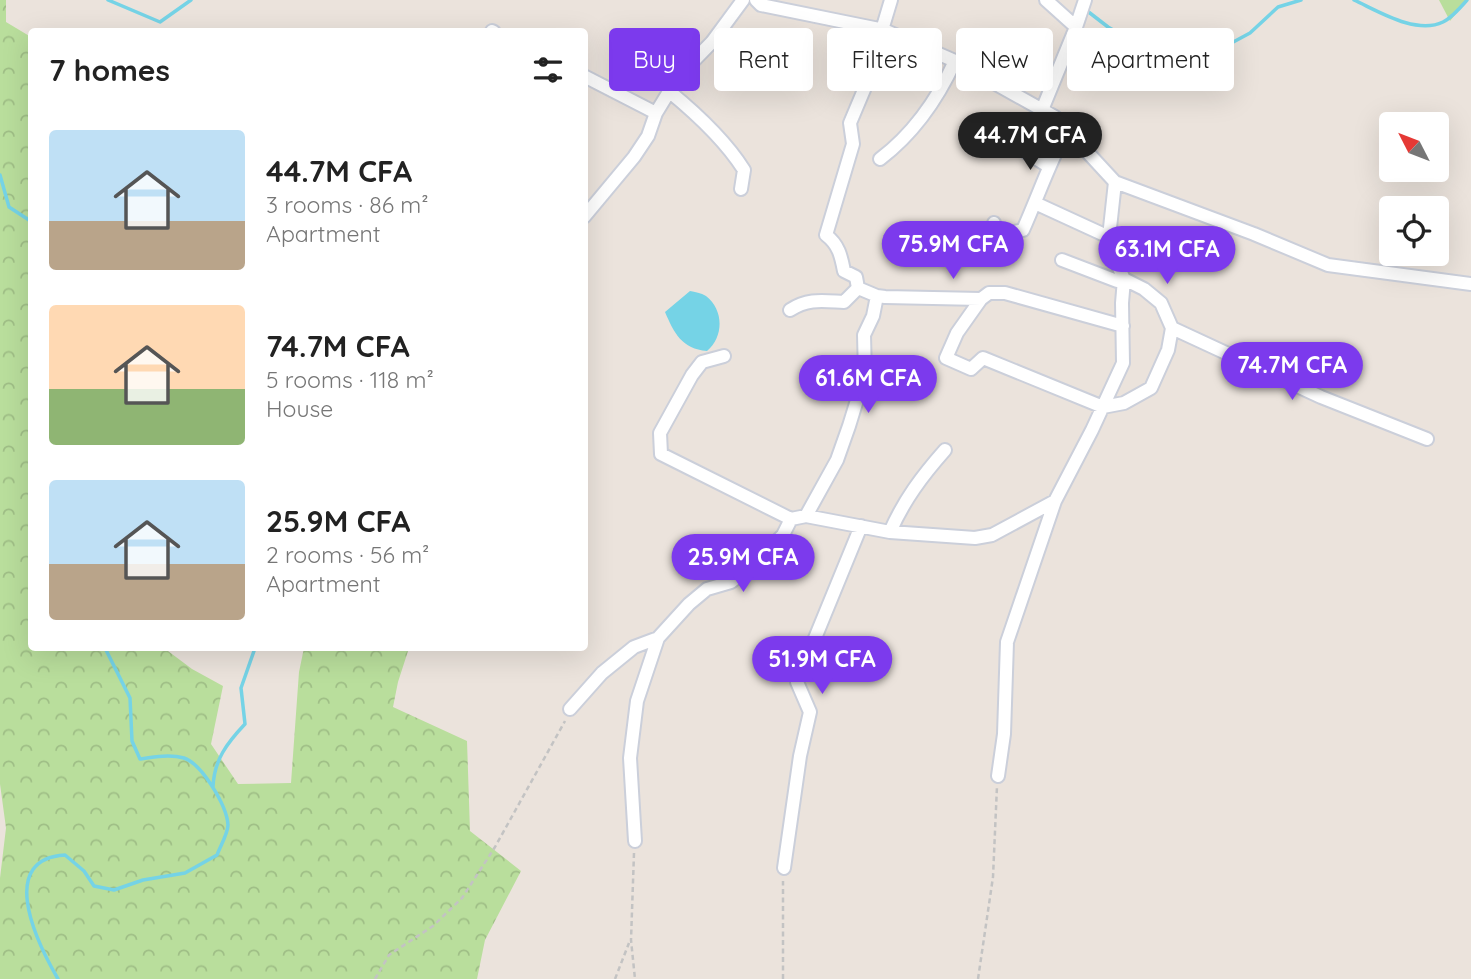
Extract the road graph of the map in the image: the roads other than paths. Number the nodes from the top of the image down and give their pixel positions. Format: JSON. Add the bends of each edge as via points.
{"nodes":[{"id":1,"x":743,"y":0,"type":"edge"},
{"id":2,"x":756,"y":0,"type":"edge"},
{"id":3,"x":891,"y":0,"type":"edge"},
{"id":4,"x":1046,"y":0,"type":"edge"},
{"id":5,"x":1085,"y":0,"type":"edge"},
{"id":6,"x":1076,"y":27,"type":"junction"},
{"id":7,"x":873,"y":28,"type":"edge"},
{"id":8,"x":884,"y":28,"type":"edge"},
{"id":9,"x":942,"y":55,"type":"edge"},
{"id":10,"x":955,"y":61,"type":"junction"},
{"id":11,"x":588,"y":78,"type":"edge"},
{"id":12,"x":863,"y":91,"type":"edge"},
{"id":13,"x":670,"y":92,"type":"junction"},
{"id":14,"x":1042,"y":110,"type":"junction"},
{"id":15,"x":656,"y":113,"type":"junction"},
{"id":16,"x":1067,"y":129,"type":"junction"},
{"id":17,"x":1010,"y":142,"type":"dead end"},
{"id":18,"x":880,"y":159,"type":"dead end"},
{"id":19,"x":1048,"y":166,"type":"junction"},
{"id":20,"x":1115,"y":182,"type":"junction"},
{"id":21,"x":740,"y":189,"type":"dead end"},
{"id":22,"x":1035,"y":203,"type":"junction"},
{"id":23,"x":588,"y":212,"type":"edge"},
{"id":24,"x":994,"y":223,"type":"dead end"},
{"id":25,"x":1109,"y":237,"type":"junction"},
{"id":26,"x":1062,"y":260,"type":"dead end"},
{"id":27,"x":1125,"y":279,"type":"junction"},
{"id":28,"x":1471,"y":284,"type":"edge"},
{"id":29,"x":858,"y":288,"type":"junction"},
{"id":30,"x":877,"y":296,"type":"junction"},
{"id":31,"x":981,"y":299,"type":"junction"},
{"id":32,"x":790,"y":310,"type":"dead end"},
{"id":33,"x":1123,"y":326,"type":"junction"},
{"id":34,"x":1172,"y":328,"type":"junction"},
{"id":35,"x":724,"y":356,"type":"dead end"},
{"id":36,"x":1104,"y":407,"type":"junction"},
{"id":37,"x":1427,"y":439,"type":"dead end"},
{"id":38,"x":945,"y":450,"type":"dead end"},
{"id":39,"x":1055,"y":500,"type":"junction"},
{"id":40,"x":806,"y":516,"type":"junction"},
{"id":41,"x":791,"y":519,"type":"junction"},
{"id":42,"x":861,"y":526,"type":"junction"},
{"id":43,"x":890,"y":532,"type":"junction"},
{"id":44,"x":658,"y":638,"type":"junction"},
{"id":45,"x":570,"y":709,"type":"road end"},
{"id":46,"x":998,"y":776,"type":"road end"},
{"id":47,"x":635,"y":841,"type":"road end"},
{"id":48,"x":784,"y":868,"type":"road end"}],
"edges":[{"from":1,"to":13,"type":"street"},
{"from":2,"to":7,"type":"street","via":[[761,5]]},
{"from":3,"to":8,"type":"street"},
{"from":4,"to":6,"type":"street"},
{"from":5,"to":6,"type":"street"},
{"from":6,"to":14,"type":"street"},
{"from":9,"to":10,"type":"street"},
{"from":10,"to":14,"type":"street"},
{"from":10,"to":18,"type":"street","via":[[915,126]]},
{"from":11,"to":15,"type":"street"},
{"from":12,"to":29,"type":"street","via":[[850,123],[853,144],[826,235],[835,242],[844,271],[856,277]]},
{"from":13,"to":15,"type":"street"},
{"from":13,"to":21,"type":"street","via":[[695,112],[737,159],[744,170]]},
{"from":14,"to":16,"type":"street"},
{"from":15,"to":23,"type":"street","via":[[635,157]]},
{"from":16,"to":19,"type":"street"},
{"from":16,"to":20,"type":"street"},
{"from":17,"to":19,"type":"street"},
{"from":19,"to":22,"type":"street"},
{"from":20,"to":25,"type":"street"},
{"from":20,"to":28,"type":"street","via":[[1328,265]]},
{"from":22,"to":24,"type":"street","via":[[1023,230],[1005,234],[995,230]]},
{"from":22,"to":25,"type":"street"},
{"from":25,"to":27,"type":"street"},
{"from":26,"to":27,"type":"street","via":[[1117,281]]},
{"from":27,"to":33,"type":"street"},
{"from":27,"to":34,"type":"street","via":[[1161,303]]},
{"from":29,"to":30,"type":"street"},
{"from":29,"to":32,"type":"street","via":[[844,302],[814,300]]},
{"from":30,"to":31,"type":"street"},
{"from":30,"to":40,"type":"street","via":[[864,335],[865,374],[849,426],[837,460]]},
{"from":31,"to":33,"type":"street","via":[[989,293],[1005,293]]},
{"from":31,"to":36,"type":"street","via":[[946,358],[971,369],[983,358]]},
{"from":33,"to":36,"type":"street","via":[[1123,363]]},
{"from":34,"to":36,"type":"street","via":[[1152,388],[1124,403]]},
{"from":34,"to":37,"type":"street","via":[[1321,397]]},
{"from":35,"to":41,"type":"street","via":[[702,362],[692,375],[660,433],[662,454]]},
{"from":36,"to":39,"type":"street"},
{"from":38,"to":43,"type":"street","via":[[918,480]]},
{"from":39,"to":43,"type":"street","via":[[992,535]]},
{"from":39,"to":46,"type":"street","via":[[1007,642]]},
{"from":40,"to":41,"type":"street"},
{"from":40,"to":42,"type":"street"},
{"from":41,"to":44,"type":"street","via":[[783,535],[754,564],[731,582],[707,589]]},
{"from":42,"to":43,"type":"street"},
{"from":42,"to":48,"type":"street","via":[[797,682],[810,712]]},
{"from":44,"to":45,"type":"street","via":[[634,648],[601,673]]},
{"from":44,"to":47,"type":"street","via":[[637,701],[630,758]]}]}
